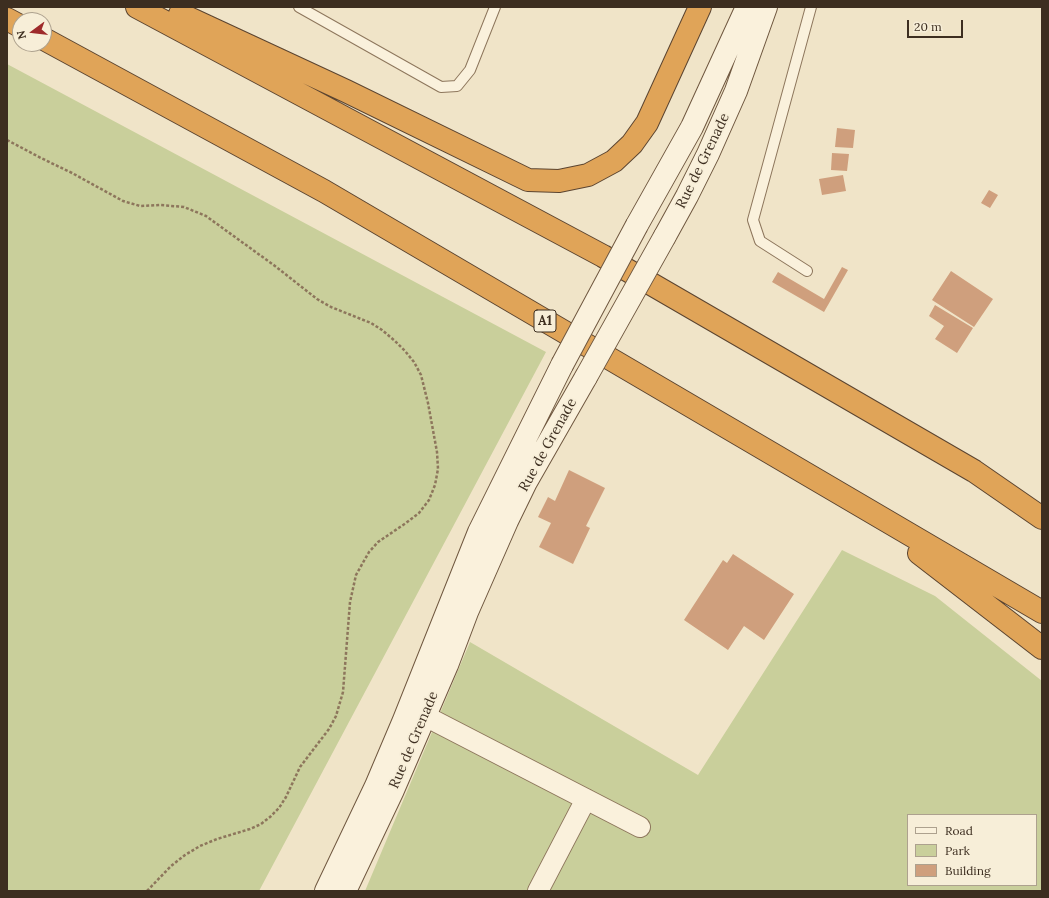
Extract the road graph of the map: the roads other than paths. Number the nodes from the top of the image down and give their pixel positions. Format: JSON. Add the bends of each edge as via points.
{"nodes":[{"id":1,"x":138,"y":7,"type":"edge"},
{"id":2,"x":165,"y":7,"type":"edge"},
{"id":3,"x":299,"y":7,"type":"edge"},
{"id":4,"x":494,"y":7,"type":"edge"},
{"id":5,"x":700,"y":7,"type":"edge"},
{"id":6,"x":747,"y":7,"type":"edge"},
{"id":7,"x":766,"y":7,"type":"edge"},
{"id":8,"x":811,"y":7,"type":"edge"},
{"id":9,"x":52,"y":43,"type":"edge"},
{"id":10,"x":807,"y":271,"type":"dead end"},
{"id":11,"x":974,"y":471,"type":"junction"},
{"id":12,"x":834,"y":491,"type":"junction"},
{"id":13,"x":1042,"y":507,"type":"edge"},
{"id":14,"x":1042,"y":518,"type":"edge"},
{"id":15,"x":1042,"y":612,"type":"edge"},
{"id":16,"x":1042,"y":648,"type":"edge"},
{"id":17,"x":417,"y":712,"type":"junction"},
{"id":18,"x":586,"y":799,"type":"junction"},
{"id":19,"x":640,"y":827,"type":"dead end"},
{"id":20,"x":326,"y":891,"type":"edge"},
{"id":21,"x":345,"y":891,"type":"edge"},
{"id":22,"x":538,"y":891,"type":"edge"}],
"edges":[{"from":1,"to":11,"type":"highway","via":[[603,256]]},
{"from":2,"to":5,"type":"highway","via":[[346,91],[528,180],[559,181],[588,175],[614,161],[632,144],[647,122]]},
{"from":3,"to":4,"type":"lane","via":[[440,87],[456,86],[470,70]]},
{"from":6,"to":17,"type":"street","name":"Rue de Grenade","bridge":true,"via":[[692,127],[562,365],[479,532]]},
{"from":7,"to":17,"type":"street","name":"Rue de Grenade","bridge":true,"via":[[736,91],[688,196],[526,482],[467,612]]},
{"from":8,"to":10,"type":"lane","via":[[753,220],[760,240]]},
{"from":9,"to":12,"type":"highway","number":"A1","via":[[324,191]]},
{"from":11,"to":13,"type":"highway"},
{"from":11,"to":14,"type":"highway"},
{"from":12,"to":15,"type":"highway","number":"A1"},
{"from":12,"to":16,"type":"highway"},
{"from":17,"to":18,"type":"street"},
{"from":17,"to":20,"type":"street","name":"Rue de Grenade","via":[[376,786]]},
{"from":17,"to":21,"type":"street","name":"Rue de Grenade","via":[[376,829]]},
{"from":18,"to":19,"type":"street"},
{"from":18,"to":22,"type":"street"}]}
